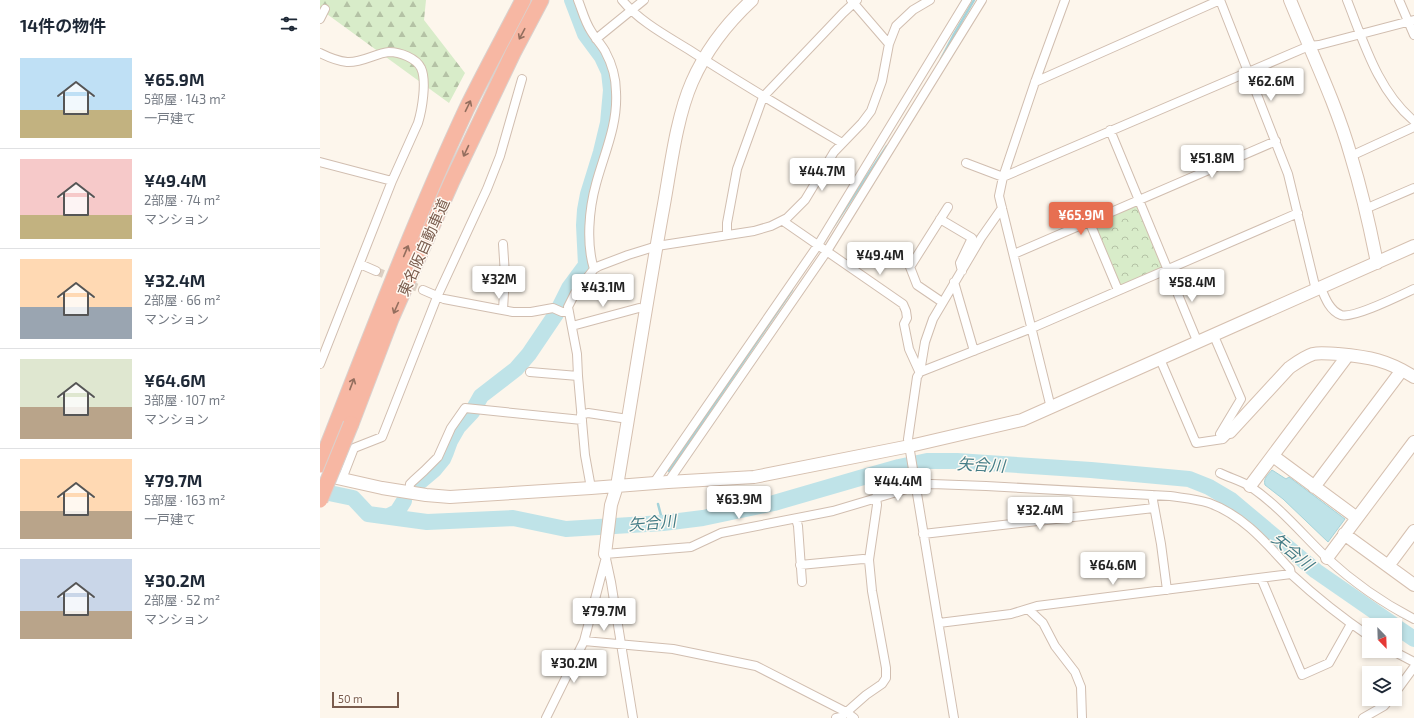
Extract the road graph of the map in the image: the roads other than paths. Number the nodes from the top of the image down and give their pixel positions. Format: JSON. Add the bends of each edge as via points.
{"nodes":[{"id":1,"x":523,"y":0,"type":"edge"},
{"id":2,"x":541,"y":0,"type":"edge"},
{"id":3,"x":578,"y":0,"type":"edge"},
{"id":4,"x":622,"y":0,"type":"edge"},
{"id":5,"x":644,"y":0,"type":"edge"},
{"id":6,"x":752,"y":0,"type":"edge"},
{"id":7,"x":930,"y":0,"type":"edge"},
{"id":8,"x":967,"y":0,"type":"edge"},
{"id":9,"x":982,"y":0,"type":"edge"},
{"id":10,"x":1065,"y":0,"type":"edge"},
{"id":11,"x":1220,"y":0,"type":"edge"},
{"id":12,"x":1290,"y":0,"type":"edge"},
{"id":13,"x":1347,"y":0,"type":"edge"},
{"id":14,"x":1400,"y":0,"type":"edge"},
{"id":15,"x":854,"y":1,"type":"edge"},
{"id":16,"x":326,"y":9,"type":"dead end"},
{"id":17,"x":631,"y":11,"type":"junction"},
{"id":18,"x":320,"y":19,"type":"edge"},
{"id":19,"x":1411,"y":21,"type":"edge"},
{"id":20,"x":1361,"y":34,"type":"junction"},
{"id":21,"x":1414,"y":35,"type":"edge"},
{"id":22,"x":596,"y":39,"type":"junction"},
{"id":23,"x":889,"y":44,"type":"junction"},
{"id":24,"x":1309,"y":46,"type":"junction"},
{"id":25,"x":320,"y":53,"type":"edge"},
{"id":26,"x":703,"y":59,"type":"junction"},
{"id":27,"x":1248,"y":71,"type":"junction"},
{"id":28,"x":522,"y":79,"type":"dead end"},
{"id":29,"x":1035,"y":82,"type":"junction"},
{"id":30,"x":763,"y":97,"type":"junction"},
{"id":31,"x":1414,"y":121,"type":"edge"},
{"id":32,"x":1414,"y":128,"type":"edge"},
{"id":33,"x":1110,"y":130,"type":"junction"},
{"id":34,"x":1276,"y":141,"type":"junction"},
{"id":35,"x":842,"y":143,"type":"junction"},
{"id":36,"x":1351,"y":156,"type":"junction"},
{"id":37,"x":320,"y":162,"type":"edge"},
{"id":38,"x":966,"y":163,"type":"dead end"},
{"id":39,"x":1003,"y":178,"type":"junction"},
{"id":40,"x":392,"y":181,"type":"junction"},
{"id":41,"x":1414,"y":188,"type":"edge"},
{"id":42,"x":1140,"y":200,"type":"junction"},
{"id":43,"x":948,"y":207,"type":"dead end"},
{"id":44,"x":1002,"y":208,"type":"junction"},
{"id":45,"x":1365,"y":209,"type":"junction"},
{"id":46,"x":1298,"y":213,"type":"junction"},
{"id":47,"x":940,"y":219,"type":"junction"},
{"id":48,"x":783,"y":220,"type":"junction"},
{"id":49,"x":1089,"y":222,"type":"junction"},
{"id":50,"x":726,"y":235,"type":"junction"},
{"id":51,"x":503,"y":244,"type":"dead end"},
{"id":52,"x":657,"y":246,"type":"junction"},
{"id":53,"x":1414,"y":246,"type":"edge"},
{"id":54,"x":822,"y":247,"type":"junction"},
{"id":55,"x":1014,"y":254,"type":"junction"},
{"id":56,"x":1377,"y":263,"type":"junction"},
{"id":57,"x":360,"y":264,"type":"junction"},
{"id":58,"x":594,"y":269,"type":"junction"},
{"id":59,"x":1168,"y":270,"type":"junction"},
{"id":60,"x":376,"y":271,"type":"tunnel mouth"},
{"id":61,"x":962,"y":271,"type":"junction"},
{"id":62,"x":954,"y":282,"type":"junction"},
{"id":63,"x":1319,"y":289,"type":"junction"},
{"id":64,"x":1414,"y":289,"type":"edge"},
{"id":65,"x":423,"y":290,"type":"tunnel mouth"},
{"id":66,"x":1118,"y":290,"type":"junction"},
{"id":67,"x":437,"y":297,"type":"junction"},
{"id":68,"x":942,"y":302,"type":"junction"},
{"id":69,"x":638,"y":308,"type":"dead end"},
{"id":70,"x":503,"y":310,"type":"junction"},
{"id":71,"x":562,"y":311,"type":"junction"},
{"id":72,"x":572,"y":326,"type":"junction"},
{"id":73,"x":1032,"y":328,"type":"junction"},
{"id":74,"x":1214,"y":336,"type":"junction"},
{"id":75,"x":1198,"y":343,"type":"junction"},
{"id":76,"x":974,"y":351,"type":"junction"},
{"id":77,"x":1348,"y":355,"type":"junction"},
{"id":78,"x":1160,"y":359,"type":"junction"},
{"id":79,"x":320,"y":364,"type":"edge"},
{"id":80,"x":1402,"y":370,"type":"junction"},
{"id":81,"x":530,"y":372,"type":"dead end"},
{"id":82,"x":920,"y":372,"type":"junction"},
{"id":83,"x":578,"y":376,"type":"junction"},
{"id":84,"x":1414,"y":377,"type":"edge"},
{"id":85,"x":1051,"y":408,"type":"junction"},
{"id":86,"x":582,"y":418,"type":"junction"},
{"id":87,"x":628,"y":419,"type":"junction"},
{"id":88,"x":344,"y":422,"type":"junction"},
{"id":89,"x":1226,"y":436,"type":"junction"},
{"id":90,"x":1414,"y":442,"type":"edge"},
{"id":91,"x":910,"y":449,"type":"junction"},
{"id":92,"x":1273,"y":456,"type":"junction"},
{"id":93,"x":320,"y":465,"type":"edge"},
{"id":94,"x":1220,"y":473,"type":"dead end"},
{"id":95,"x":320,"y":474,"type":"edge"},
{"id":96,"x":342,"y":479,"type":"junction"},
{"id":97,"x":668,"y":482,"type":"junction"},
{"id":98,"x":653,"y":484,"type":"junction"},
{"id":99,"x":916,"y":485,"type":"junction"},
{"id":100,"x":617,"y":486,"type":"junction"},
{"id":101,"x":1250,"y":486,"type":"junction"},
{"id":102,"x":1314,"y":487,"type":"junction"},
{"id":103,"x":591,"y":488,"type":"junction"},
{"id":104,"x":409,"y":493,"type":"junction"},
{"id":105,"x":1152,"y":496,"type":"junction"},
{"id":106,"x":876,"y":497,"type":"junction"},
{"id":107,"x":320,"y":500,"type":"edge"},
{"id":108,"x":1154,"y":508,"type":"junction"},
{"id":109,"x":1357,"y":518,"type":"junction"},
{"id":110,"x":796,"y":519,"type":"junction"},
{"id":111,"x":1414,"y":531,"type":"edge"},
{"id":112,"x":923,"y":534,"type":"junction"},
{"id":113,"x":1344,"y":534,"type":"junction"},
{"id":114,"x":605,"y":557,"type":"junction"},
{"id":115,"x":1327,"y":558,"type":"junction"},
{"id":116,"x":869,"y":560,"type":"junction"},
{"id":117,"x":800,"y":565,"type":"junction"},
{"id":118,"x":1388,"y":566,"type":"junction"},
{"id":119,"x":1291,"y":574,"type":"junction"},
{"id":120,"x":1262,"y":578,"type":"junction"},
{"id":121,"x":802,"y":582,"type":"dead end"},
{"id":122,"x":1414,"y":584,"type":"edge"},
{"id":123,"x":1167,"y":590,"type":"junction"},
{"id":124,"x":1028,"y":609,"type":"junction"},
{"id":125,"x":1414,"y":619,"type":"edge"},
{"id":126,"x":938,"y":623,"type":"junction"},
{"id":127,"x":1351,"y":624,"type":"junction"},
{"id":128,"x":1362,"y":631,"type":"edge"},
{"id":129,"x":584,"y":641,"type":"junction"},
{"id":130,"x":621,"y":643,"type":"junction"},
{"id":131,"x":1402,"y":656,"type":"edge"},
{"id":132,"x":1414,"y":662,"type":"edge"},
{"id":133,"x":1414,"y":667,"type":"edge"},
{"id":134,"x":1402,"y":683,"type":"edge"},
{"id":135,"x":1384,"y":706,"type":"edge"},
{"id":136,"x":846,"y":712,"type":"junction"},
{"id":137,"x":546,"y":718,"type":"edge"},
{"id":138,"x":633,"y":718,"type":"edge"},
{"id":139,"x":836,"y":718,"type":"edge"},
{"id":140,"x":854,"y":718,"type":"edge"},
{"id":141,"x":954,"y":718,"type":"edge"},
{"id":142,"x":1082,"y":718,"type":"edge"},
{"id":143,"x":1363,"y":718,"type":"edge"}],
"edges":[{"from":88,"to":1,"type":"highway","name":"東名阪自動車道","one_way":true,"via":[[385,300],[446,156],[466,110]]},
{"from":2,"to":88,"type":"highway","name":"東名阪自動車道","one_way":true,"via":[[452,181]]},
{"from":3,"to":22,"type":"street"},
{"from":4,"to":17,"type":"street"},
{"from":5,"to":17,"type":"street"},
{"from":6,"to":26,"type":"street","via":[[728,24]]},
{"from":7,"to":23,"type":"street","via":[[913,10],[900,23]]},
{"from":8,"to":54,"type":"street"},
{"from":9,"to":54,"type":"street"},
{"from":10,"to":29,"type":"street"},
{"from":11,"to":27,"type":"street"},
{"from":11,"to":29,"type":"street"},
{"from":12,"to":24,"type":"street"},
{"from":13,"to":20,"type":"street"},
{"from":14,"to":19,"type":"street"},
{"from":15,"to":23,"type":"street"},
{"from":15,"to":30,"type":"street"},
{"from":16,"to":18,"type":"street"},
{"from":17,"to":22,"type":"street"},
{"from":17,"to":26,"type":"street"},
{"from":19,"to":20,"type":"street"},
{"from":19,"to":21,"type":"street"},
{"from":20,"to":24,"type":"street"},
{"from":20,"to":31,"type":"street","via":[[1383,84],[1397,105]]},
{"from":22,"to":58,"type":"street","via":[[605,51],[613,70],[616,93],[615,121],[596,184],[591,212],[590,259]]},
{"from":23,"to":35,"type":"street","via":[[882,81],[874,105],[862,123]]},
{"from":24,"to":27,"type":"street"},
{"from":24,"to":36,"type":"street","via":[[1336,111]]},
{"from":25,"to":40,"type":"street","via":[[347,62],[393,53],[410,58],[420,66],[423,81],[421,115]]},
{"from":26,"to":30,"type":"street"},
{"from":26,"to":52,"type":"street","via":[[691,84],[680,118]]},
{"from":27,"to":33,"type":"street"},
{"from":27,"to":34,"type":"street"},
{"from":28,"to":67,"type":"street","via":[[500,156]]},
{"from":29,"to":39,"type":"street"},
{"from":30,"to":35,"type":"street"},
{"from":30,"to":50,"type":"street","via":[[737,169]]},
{"from":32,"to":36,"type":"street"},
{"from":33,"to":39,"type":"street"},
{"from":33,"to":42,"type":"street"},
{"from":34,"to":42,"type":"street"},
{"from":34,"to":46,"type":"street"},
{"from":35,"to":48,"type":"street","via":[[805,200]]},
{"from":36,"to":45,"type":"street"},
{"from":37,"to":40,"type":"street"},
{"from":38,"to":39,"type":"street"},
{"from":39,"to":44,"type":"street","via":[[999,196]]},
{"from":40,"to":57,"type":"street"},
{"from":41,"to":45,"type":"street"},
{"from":42,"to":49,"type":"street"},
{"from":42,"to":59,"type":"street"},
{"from":43,"to":47,"type":"street"},
{"from":44,"to":55,"type":"street"},
{"from":44,"to":61,"type":"street"},
{"from":45,"to":56,"type":"street"},
{"from":46,"to":59,"type":"street"},
{"from":46,"to":63,"type":"street"},
{"from":47,"to":61,"type":"street","via":[[972,238],[960,263]]},
{"from":47,"to":68,"type":"street","via":[[910,267],[917,285]]},
{"from":48,"to":50,"type":"street","via":[[763,230]]},
{"from":48,"to":54,"type":"street"},
{"from":49,"to":55,"type":"street"},
{"from":49,"to":66,"type":"street"},
{"from":50,"to":52,"type":"street"},
{"from":51,"to":70,"type":"street"},
{"from":52,"to":58,"type":"street"},
{"from":52,"to":87,"type":"street"},
{"from":53,"to":56,"type":"street"},
{"from":54,"to":82,"type":"street","via":[[903,304],[907,318],[904,324],[910,349]]},
{"from":54,"to":97,"type":"street"},
{"from":54,"to":98,"type":"street"},
{"from":55,"to":73,"type":"street"},
{"from":56,"to":63,"type":"street"},
{"from":57,"to":60,"type":"street"},
{"from":57,"to":79,"type":"street"},
{"from":58,"to":71,"type":"street","via":[[575,293],[568,307]]},
{"from":59,"to":66,"type":"street"},
{"from":59,"to":75,"type":"street"},
{"from":61,"to":62,"type":"street"},
{"from":62,"to":68,"type":"street"},
{"from":62,"to":76,"type":"street"},
{"from":63,"to":64,"type":"street","via":[[1329,305],[1342,315],[1347,315],[1363,311]]},
{"from":63,"to":74,"type":"street"},
{"from":65,"to":67,"type":"street"},
{"from":66,"to":73,"type":"street"},
{"from":67,"to":70,"type":"street"},
{"from":67,"to":96,"type":"street","via":[[382,437],[354,448]]},
{"from":68,"to":82,"type":"street","via":[[929,327]]},
{"from":69,"to":72,"type":"street"},
{"from":70,"to":71,"type":"street"},
{"from":71,"to":72,"type":"street"},
{"from":72,"to":83,"type":"street"},
{"from":73,"to":76,"type":"street"},
{"from":73,"to":85,"type":"street"},
{"from":74,"to":75,"type":"street"},
{"from":74,"to":89,"type":"street","via":[[1241,399],[1220,434]]},
{"from":75,"to":78,"type":"street"},
{"from":76,"to":82,"type":"street"},
{"from":77,"to":80,"type":"street","via":[[1381,360]]},
{"from":77,"to":89,"type":"street","via":[[1315,354],[1297,362]]},
{"from":77,"to":92,"type":"street"},
{"from":78,"to":85,"type":"street"},
{"from":78,"to":89,"type":"street","via":[[1196,443]]},
{"from":80,"to":84,"type":"street"},
{"from":80,"to":102,"type":"street"},
{"from":81,"to":83,"type":"street"},
{"from":82,"to":91,"type":"street","via":[[917,377],[908,439]]},
{"from":83,"to":86,"type":"street"},
{"from":85,"to":91,"type":"street","via":[[1010,424]]},
{"from":86,"to":87,"type":"street","via":[[588,413]]},
{"from":86,"to":103,"type":"street"},
{"from":86,"to":104,"type":"street","via":[[465,408],[451,428],[433,463],[410,484]]},
{"from":87,"to":100,"type":"street"},
{"from":88,"to":93,"type":"highway","name":"東名阪自動車道"},
{"from":88,"to":107,"type":"highway","name":"東名阪自動車道","bridge":true},
{"from":90,"to":109,"type":"street"},
{"from":91,"to":97,"type":"street","via":[[754,477]]},
{"from":91,"to":99,"type":"street"},
{"from":92,"to":101,"type":"street"},
{"from":92,"to":102,"type":"street"},
{"from":94,"to":101,"type":"street"},
{"from":95,"to":96,"type":"street"},
{"from":96,"to":104,"type":"street"},
{"from":97,"to":98,"type":"street"},
{"from":98,"to":100,"type":"street"},
{"from":99,"to":105,"type":"street","via":[[986,486]]},
{"from":99,"to":106,"type":"street"},
{"from":99,"to":112,"type":"street"},
{"from":100,"to":103,"type":"street"},
{"from":100,"to":114,"type":"street","via":[[611,505]]},
{"from":101,"to":115,"type":"street","via":[[1284,514]]},
{"from":102,"to":109,"type":"street"},
{"from":103,"to":104,"type":"street","via":[[450,497]]},
{"from":105,"to":108,"type":"street"},
{"from":105,"to":119,"type":"street","via":[[1189,498],[1228,512],[1264,542],[1290,569]]},
{"from":106,"to":110,"type":"street","via":[[833,511]]},
{"from":106,"to":116,"type":"street"},
{"from":108,"to":112,"type":"street"},
{"from":108,"to":123,"type":"street"},
{"from":109,"to":113,"type":"street"},
{"from":110,"to":114,"type":"street","via":[[721,533],[691,547]]},
{"from":110,"to":117,"type":"street"},
{"from":111,"to":118,"type":"street"},
{"from":112,"to":126,"type":"street"},
{"from":113,"to":115,"type":"street"},
{"from":113,"to":118,"type":"street"},
{"from":114,"to":129,"type":"street"},
{"from":114,"to":130,"type":"street"},
{"from":115,"to":125,"type":"street","via":[[1346,575]]},
{"from":116,"to":117,"type":"street"},
{"from":116,"to":136,"type":"street","via":[[887,674],[882,684]]},
{"from":117,"to":121,"type":"street"},
{"from":118,"to":122,"type":"street"},
{"from":119,"to":120,"type":"street"},
{"from":119,"to":127,"type":"street"},
{"from":120,"to":123,"type":"street"},
{"from":120,"to":127,"type":"street","via":[[1302,675],[1329,663]]},
{"from":123,"to":124,"type":"street"},
{"from":124,"to":126,"type":"street","via":[[1011,614]]},
{"from":124,"to":142,"type":"street","via":[[1043,623],[1055,646],[1075,672],[1081,687]]},
{"from":126,"to":141,"type":"street"},
{"from":127,"to":128,"type":"street"},
{"from":129,"to":130,"type":"street"},
{"from":129,"to":137,"type":"street"},
{"from":130,"to":136,"type":"street","via":[[672,649],[756,666]]},
{"from":130,"to":138,"type":"street"},
{"from":131,"to":132,"type":"street"},
{"from":133,"to":134,"type":"street"},
{"from":135,"to":143,"type":"street"},
{"from":136,"to":139,"type":"street"},
{"from":136,"to":140,"type":"street"}]}
